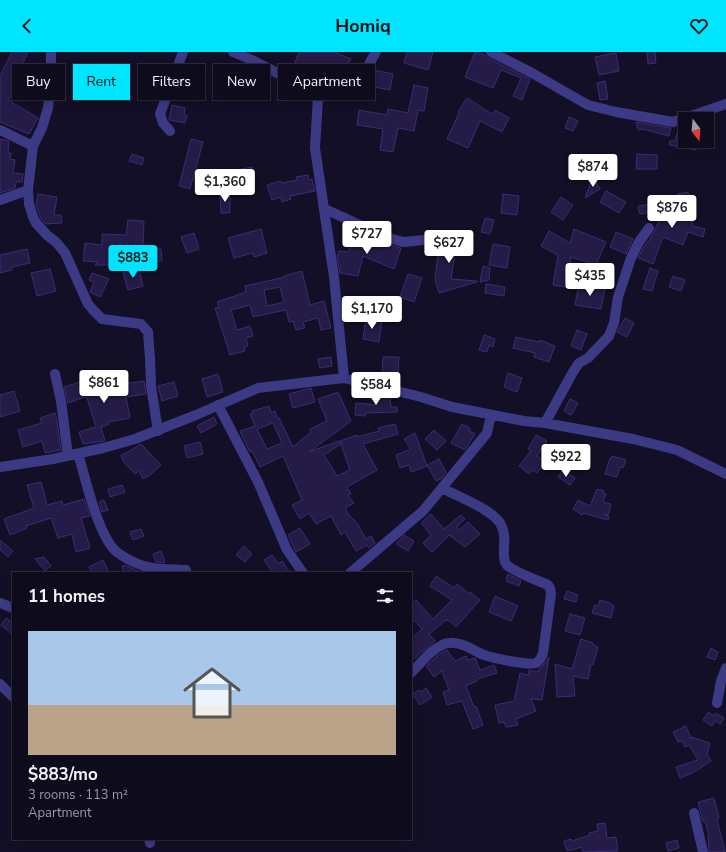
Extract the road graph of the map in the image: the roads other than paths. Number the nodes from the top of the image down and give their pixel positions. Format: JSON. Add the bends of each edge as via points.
{"nodes":[{"id":1,"x":51,"y":52,"type":"edge"},
{"id":2,"x":183,"y":52,"type":"edge"},
{"id":3,"x":232,"y":52,"type":"edge"},
{"id":4,"x":376,"y":52,"type":"edge"},
{"id":5,"x":491,"y":52,"type":"edge"},
{"id":6,"x":369,"y":64,"type":"edge"},
{"id":7,"x":278,"y":73,"type":"edge"},
{"id":8,"x":318,"y":100,"type":"edge"},
{"id":9,"x":726,"y":104,"type":"edge"},
{"id":10,"x":0,"y":130,"type":"edge"},
{"id":11,"x":170,"y":131,"type":"dead end"},
{"id":12,"x":33,"y":146,"type":"junction"},
{"id":13,"x":28,"y":190,"type":"junction"},
{"id":14,"x":0,"y":200,"type":"edge"},
{"id":15,"x":325,"y":209,"type":"junction"},
{"id":16,"x":649,"y":228,"type":"dead end"},
{"id":17,"x":435,"y":239,"type":"dead end"},
{"id":18,"x":56,"y":374,"type":"dead end"},
{"id":19,"x":344,"y":378,"type":"junction"},
{"id":20,"x":218,"y":405,"type":"junction"},
{"id":21,"x":491,"y":415,"type":"junction"},
{"id":22,"x":545,"y":422,"type":"junction"},
{"id":23,"x":158,"y":431,"type":"junction"},
{"id":24,"x":73,"y":455,"type":"junction"},
{"id":25,"x":0,"y":467,"type":"edge"},
{"id":26,"x":726,"y":474,"type":"edge"},
{"id":27,"x":442,"y":488,"type":"junction"},
{"id":28,"x":186,"y":570,"type":"dead end"},
{"id":29,"x":302,"y":572,"type":"edge"},
{"id":30,"x":351,"y":572,"type":"edge"},
{"id":31,"x":0,"y":603,"type":"edge"},
{"id":32,"x":12,"y":608,"type":"edge"},
{"id":33,"x":726,"y":668,"type":"edge"},
{"id":34,"x":412,"y":672,"type":"edge"},
{"id":35,"x":0,"y":684,"type":"edge"},
{"id":36,"x":12,"y":696,"type":"edge"},
{"id":37,"x":717,"y":703,"type":"dead end"},
{"id":38,"x":694,"y":813,"type":"dead end"},
{"id":39,"x":703,"y":852,"type":"edge"}],
"edges":[{"from":1,"to":12,"type":"street","via":[[48,108]]},
{"from":2,"to":11,"type":"street","via":[[160,114]]},
{"from":3,"to":7,"type":"street"},
{"from":4,"to":6,"type":"street"},
{"from":5,"to":9,"type":"street","via":[[588,105],[616,112],[673,122]]},
{"from":8,"to":15,"type":"street","via":[[316,148]]},
{"from":10,"to":12,"type":"street"},
{"from":12,"to":13,"type":"street"},
{"from":13,"to":14,"type":"street"},
{"from":13,"to":23,"type":"street","via":[[33,217],[65,253],[88,304],[102,319],[141,324],[148,332],[151,386]]},
{"from":15,"to":17,"type":"street","via":[[386,237],[403,242]]},
{"from":15,"to":19,"type":"street"},
{"from":16,"to":22,"type":"street","via":[[638,242],[631,258],[609,336],[572,372]]},
{"from":18,"to":24,"type":"street"},
{"from":19,"to":20,"type":"street","via":[[258,388]]},
{"from":19,"to":21,"type":"street"},
{"from":20,"to":23,"type":"street"},
{"from":20,"to":29,"type":"street","via":[[258,482],[287,550]]},
{"from":21,"to":22,"type":"street"},
{"from":21,"to":27,"type":"street","via":[[488,433]]},
{"from":22,"to":26,"type":"street","via":[[677,450]]},
{"from":23,"to":24,"type":"street","via":[[110,447]]},
{"from":24,"to":25,"type":"street"},
{"from":24,"to":28,"type":"street","via":[[104,532],[118,553],[153,568]]},
{"from":27,"to":30,"type":"street","via":[[423,511]]},
{"from":27,"to":34,"type":"street","via":[[493,514],[503,530],[506,565],[550,588],[543,653],[540,660],[532,664],[486,656],[456,643],[445,644],[433,650]]},
{"from":31,"to":32,"type":"street"},
{"from":33,"to":37,"type":"street"},
{"from":35,"to":36,"type":"street"},
{"from":38,"to":39,"type":"street"}]}
